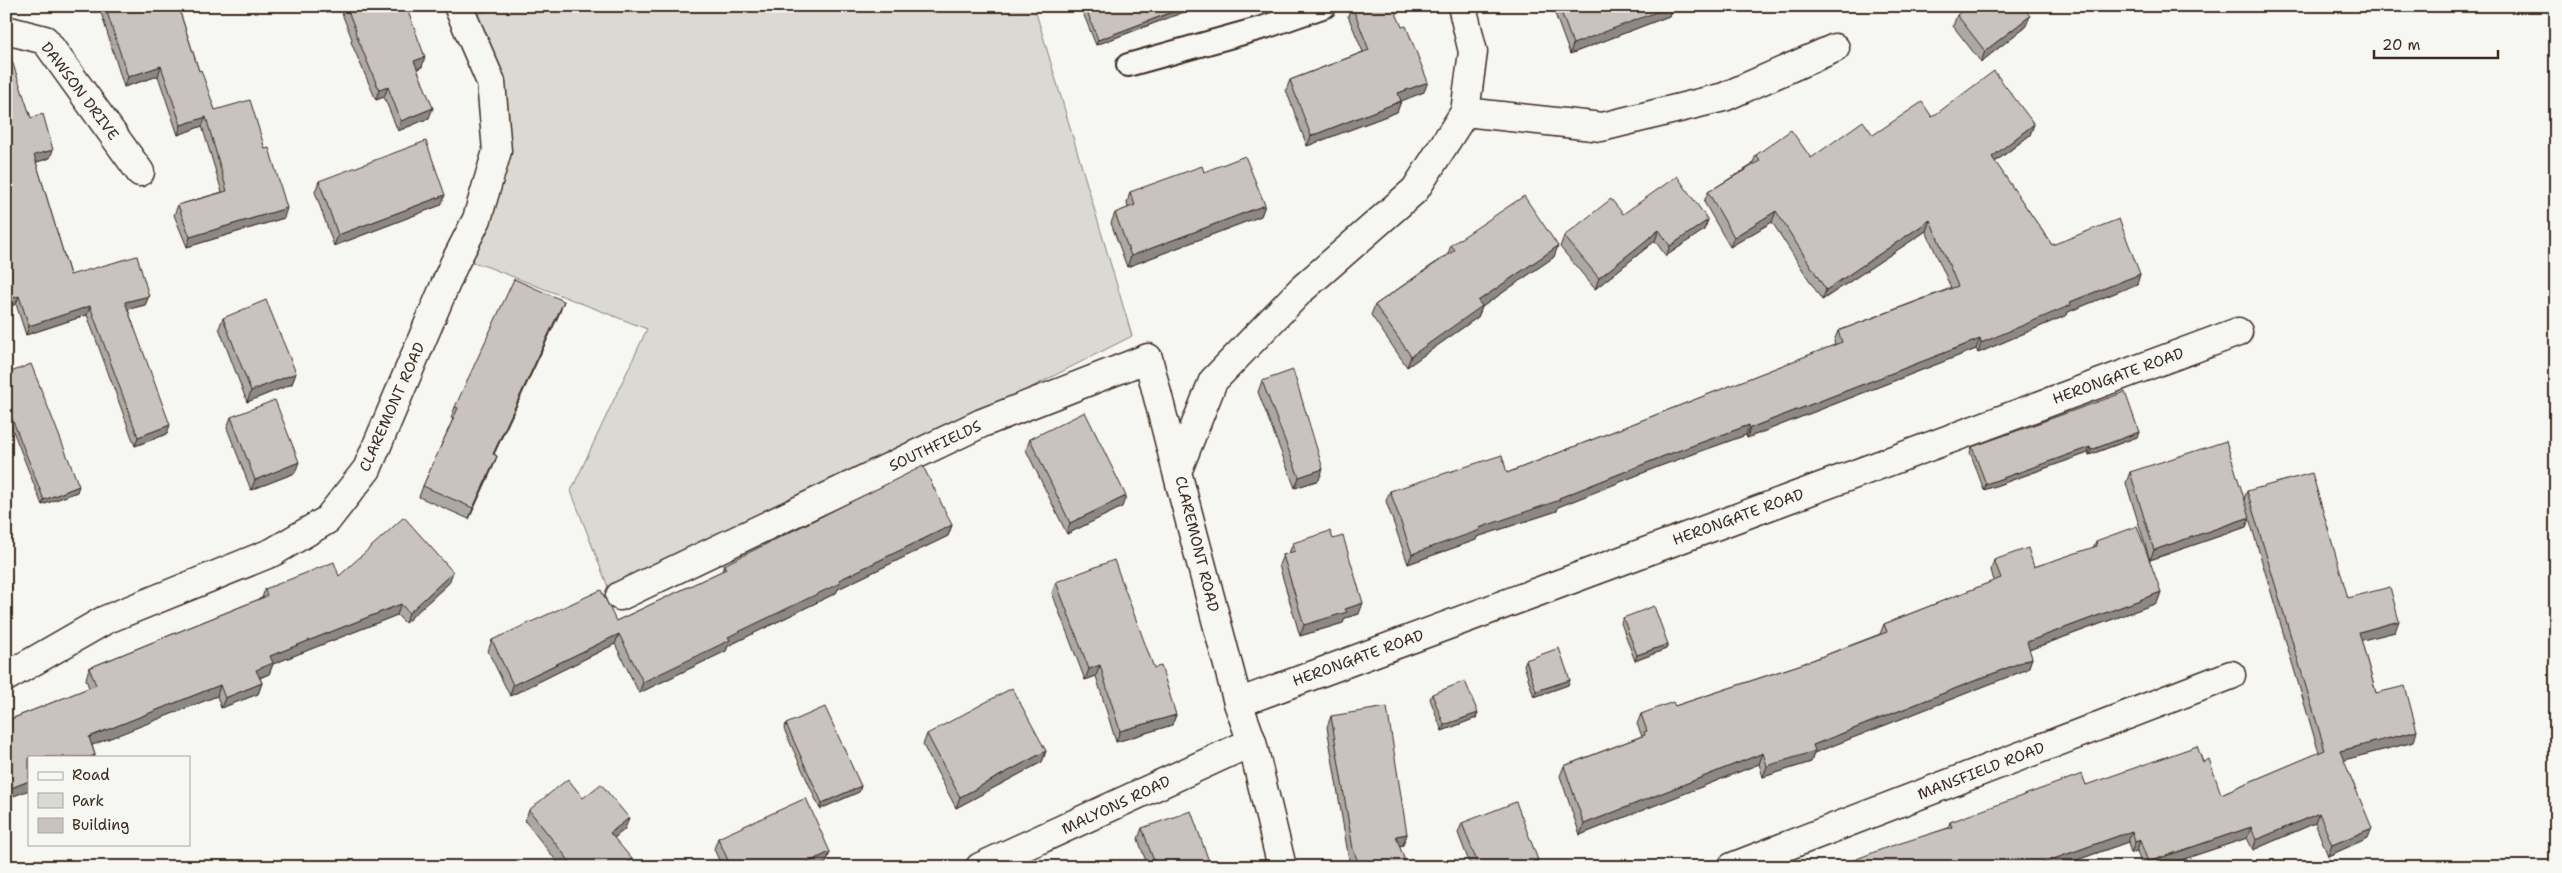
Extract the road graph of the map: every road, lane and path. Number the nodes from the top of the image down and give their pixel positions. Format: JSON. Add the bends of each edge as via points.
{"nodes":[{"id":1,"x":458,"y":6,"type":"edge"},
{"id":2,"x":1325,"y":6,"type":"edge"},
{"id":3,"x":1462,"y":6,"type":"edge"},
{"id":4,"x":6,"y":30,"type":"edge"},
{"id":5,"x":1835,"y":48,"type":"dead end"},
{"id":6,"x":1128,"y":65,"type":"dead end"},
{"id":7,"x":1465,"y":112,"type":"junction"},
{"id":8,"x":140,"y":172,"type":"dead end"},
{"id":9,"x":2238,"y":332,"type":"dead end"},
{"id":10,"x":1177,"y":472,"type":"junction"},
{"id":11,"x":620,"y":596,"type":"dead end"},
{"id":12,"x":2231,"y":675,"type":"dead end"},
{"id":13,"x":6,"y":676,"type":"edge"},
{"id":14,"x":1238,"y":702,"type":"junction"},
{"id":15,"x":1252,"y":742,"type":"junction"},
{"id":16,"x":980,"y":867,"type":"edge"},
{"id":17,"x":1282,"y":867,"type":"edge"},
{"id":18,"x":1732,"y":867,"type":"edge"}],
"edges":[{"from":1,"to":13,"type":"street","name":"CLAREMONT ROAD","via":[[491,82],[497,151],[477,219],[454,264],[367,469],[327,520],[273,552],[105,620]]},
{"from":2,"to":6,"type":"lane","via":[[1265,27]]},
{"from":3,"to":7,"type":"street","name":"CLAREMONT ROAD","via":[[1473,52]]},
{"from":4,"to":8,"type":"street","name":"DAWSON DRIVE","via":[[45,40]]},
{"from":5,"to":7,"type":"street","via":[[1724,97],[1602,127]]},
{"from":7,"to":10,"type":"street","name":"CLAREMONT ROAD","via":[[1415,190],[1301,290],[1213,380]]},
{"from":9,"to":14,"type":"street","name":"HERONGATE ROAD"},
{"from":10,"to":11,"type":"street","name":"SOUTHFIELDS","via":[[1148,358],[982,423]]},
{"from":10,"to":14,"type":"street","name":"CLAREMONT ROAD"},
{"from":12,"to":18,"type":"street","name":"MANSFIELD ROAD"},
{"from":14,"to":15,"type":"street","name":"CLAREMONT ROAD"},
{"from":15,"to":16,"type":"street","name":"MALYONS ROAD"},
{"from":15,"to":17,"type":"street","name":"CLAREMONT ROAD"}]}
